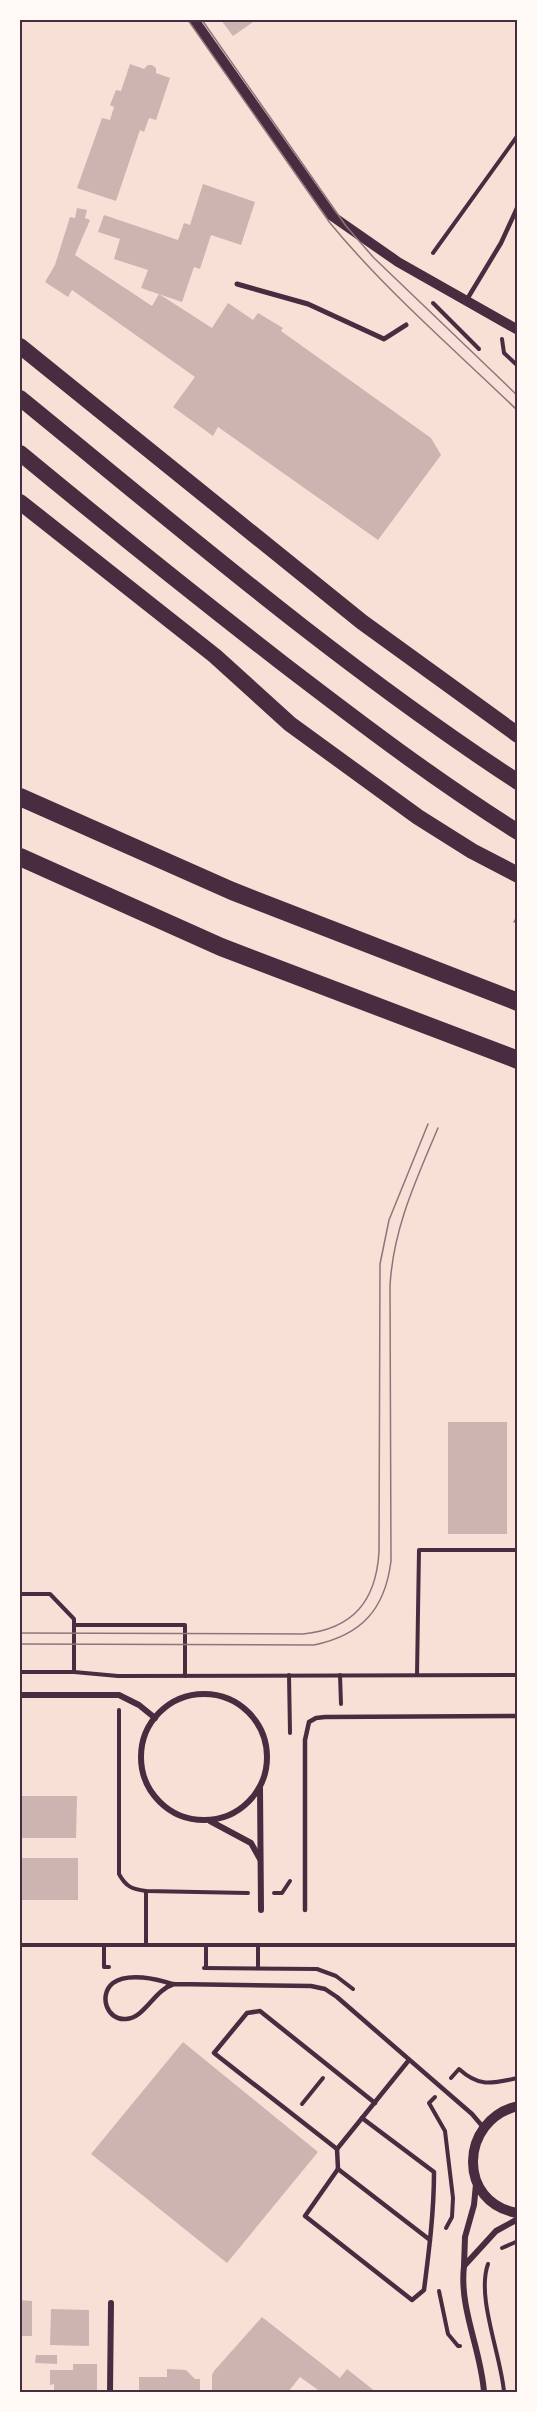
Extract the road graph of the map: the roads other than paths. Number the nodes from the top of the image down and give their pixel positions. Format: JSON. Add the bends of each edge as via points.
{"nodes":[{"id":1,"x":194,"y":20,"type":"edge"},
{"id":2,"x":518,"y":206,"type":"edge"},
{"id":3,"x":237,"y":284,"type":"dead end"},
{"id":4,"x":466,"y":301,"type":"junction"},
{"id":5,"x":406,"y":325,"type":"dead end"},
{"id":6,"x":518,"y":330,"type":"edge"},
{"id":7,"x":20,"y":346,"type":"edge"},
{"id":8,"x":20,"y":398,"type":"edge"},
{"id":9,"x":20,"y":453,"type":"edge"},
{"id":10,"x":20,"y":502,"type":"edge"},
{"id":11,"x":518,"y":735,"type":"edge"},
{"id":12,"x":518,"y":782,"type":"edge"},
{"id":13,"x":20,"y":797,"type":"edge"},
{"id":14,"x":518,"y":832,"type":"edge"},
{"id":15,"x":20,"y":857,"type":"edge"},
{"id":16,"x":518,"y":875,"type":"edge"},
{"id":17,"x":518,"y":1002,"type":"edge"},
{"id":18,"x":518,"y":1060,"type":"edge"},
{"id":19,"x":20,"y":1695,"type":"edge"},
{"id":20,"x":518,"y":1716,"type":"edge"},
{"id":21,"x":155,"y":1718,"type":"junction"},
{"id":22,"x":260,"y":1787,"type":"junction"},
{"id":23,"x":210,"y":1821,"type":"junction"},
{"id":24,"x":261,"y":1859,"type":"junction"},
{"id":25,"x":261,"y":1910,"type":"dead end"},
{"id":26,"x":305,"y":1910,"type":"dead end"},
{"id":27,"x":174,"y":1984,"type":"junction"},
{"id":28,"x":409,"y":2060,"type":"junction"},
{"id":29,"x":375,"y":2103,"type":"junction"},
{"id":30,"x":518,"y":2106,"type":"edge"},
{"id":31,"x":362,"y":2118,"type":"junction"},
{"id":32,"x":483,"y":2127,"type":"junction"},
{"id":33,"x":337,"y":2149,"type":"junction"},
{"id":34,"x":338,"y":2169,"type":"junction"},
{"id":35,"x":476,"y":2180,"type":"junction"},
{"id":36,"x":518,"y":2213,"type":"edge"},
{"id":37,"x":518,"y":2219,"type":"edge"},
{"id":38,"x":430,"y":2240,"type":"junction"},
{"id":39,"x":464,"y":2265,"type":"junction"},
{"id":40,"x":111,"y":2303,"type":"dead end"},
{"id":41,"x":110,"y":2392,"type":"edge"},
{"id":42,"x":484,"y":2392,"type":"edge"}],
"edges":[{"from":1,"to":4,"type":"street","via":[[332,216],[398,262]]},
{"from":2,"to":4,"type":"lane"},
{"from":3,"to":5,"type":"street","via":[[308,304],[384,339]]},
{"from":4,"to":6,"type":"street"},
{"from":7,"to":11,"type":"highway","via":[[362,622]]},
{"from":8,"to":12,"type":"highway","via":[[337,653]]},
{"from":9,"to":14,"type":"highway","via":[[392,748]]},
{"from":10,"to":16,"type":"highway","via":[[215,656],[290,724],[418,817]]},
{"from":13,"to":17,"type":"highway","via":[[232,891]]},
{"from":15,"to":18,"type":"highway","via":[[221,947]]},
{"from":19,"to":21,"type":"street","via":[[119,1695]]},
{"from":20,"to":26,"type":"lane","via":[[341,1716],[309,1722]]},
{"from":21,"to":22,"type":"street","via":[[171,1704],[190,1696],[230,1700],[248,1711],[267,1747],[267,1768]]},
{"from":21,"to":23,"type":"street","via":[[145,1736],[141,1756],[149,1787],[169,1810],[188,1819]]},
{"from":22,"to":23,"type":"street","via":[[248,1804]]},
{"from":22,"to":24,"type":"street"},
{"from":23,"to":24,"type":"street","via":[[250,1843]]},
{"from":24,"to":25,"type":"street"},
{"from":27,"to":27,"type":"lane","via":[[159,1979],[120,1980],[106,1991],[105,2003],[111,2013],[128,2019]]},
{"from":27,"to":28,"type":"lane","via":[[318,1987],[337,1997]]},
{"from":28,"to":29,"type":"lane"},
{"from":28,"to":32,"type":"lane"},
{"from":29,"to":31,"type":"lane"},
{"from":29,"to":33,"type":"lane","via":[[260,2011],[247,2013],[232,2029],[214,2053]]},
{"from":30,"to":32,"type":"street","via":[[497,2114]]},
{"from":31,"to":33,"type":"lane"},
{"from":31,"to":38,"type":"lane","via":[[434,2172]]},
{"from":32,"to":35,"type":"street","via":[[473,2153]]},
{"from":33,"to":34,"type":"lane"},
{"from":34,"to":38,"type":"lane"},
{"from":34,"to":38,"type":"lane","via":[[305,2216],[412,2300],[424,2290]]},
{"from":35,"to":36,"type":"street","via":[[496,2205]]},
{"from":35,"to":39,"type":"street"},
{"from":37,"to":39,"type":"street","via":[[496,2231]]},
{"from":39,"to":42,"type":"street","via":[[464,2299]]},
{"from":40,"to":41,"type":"street"}]}
